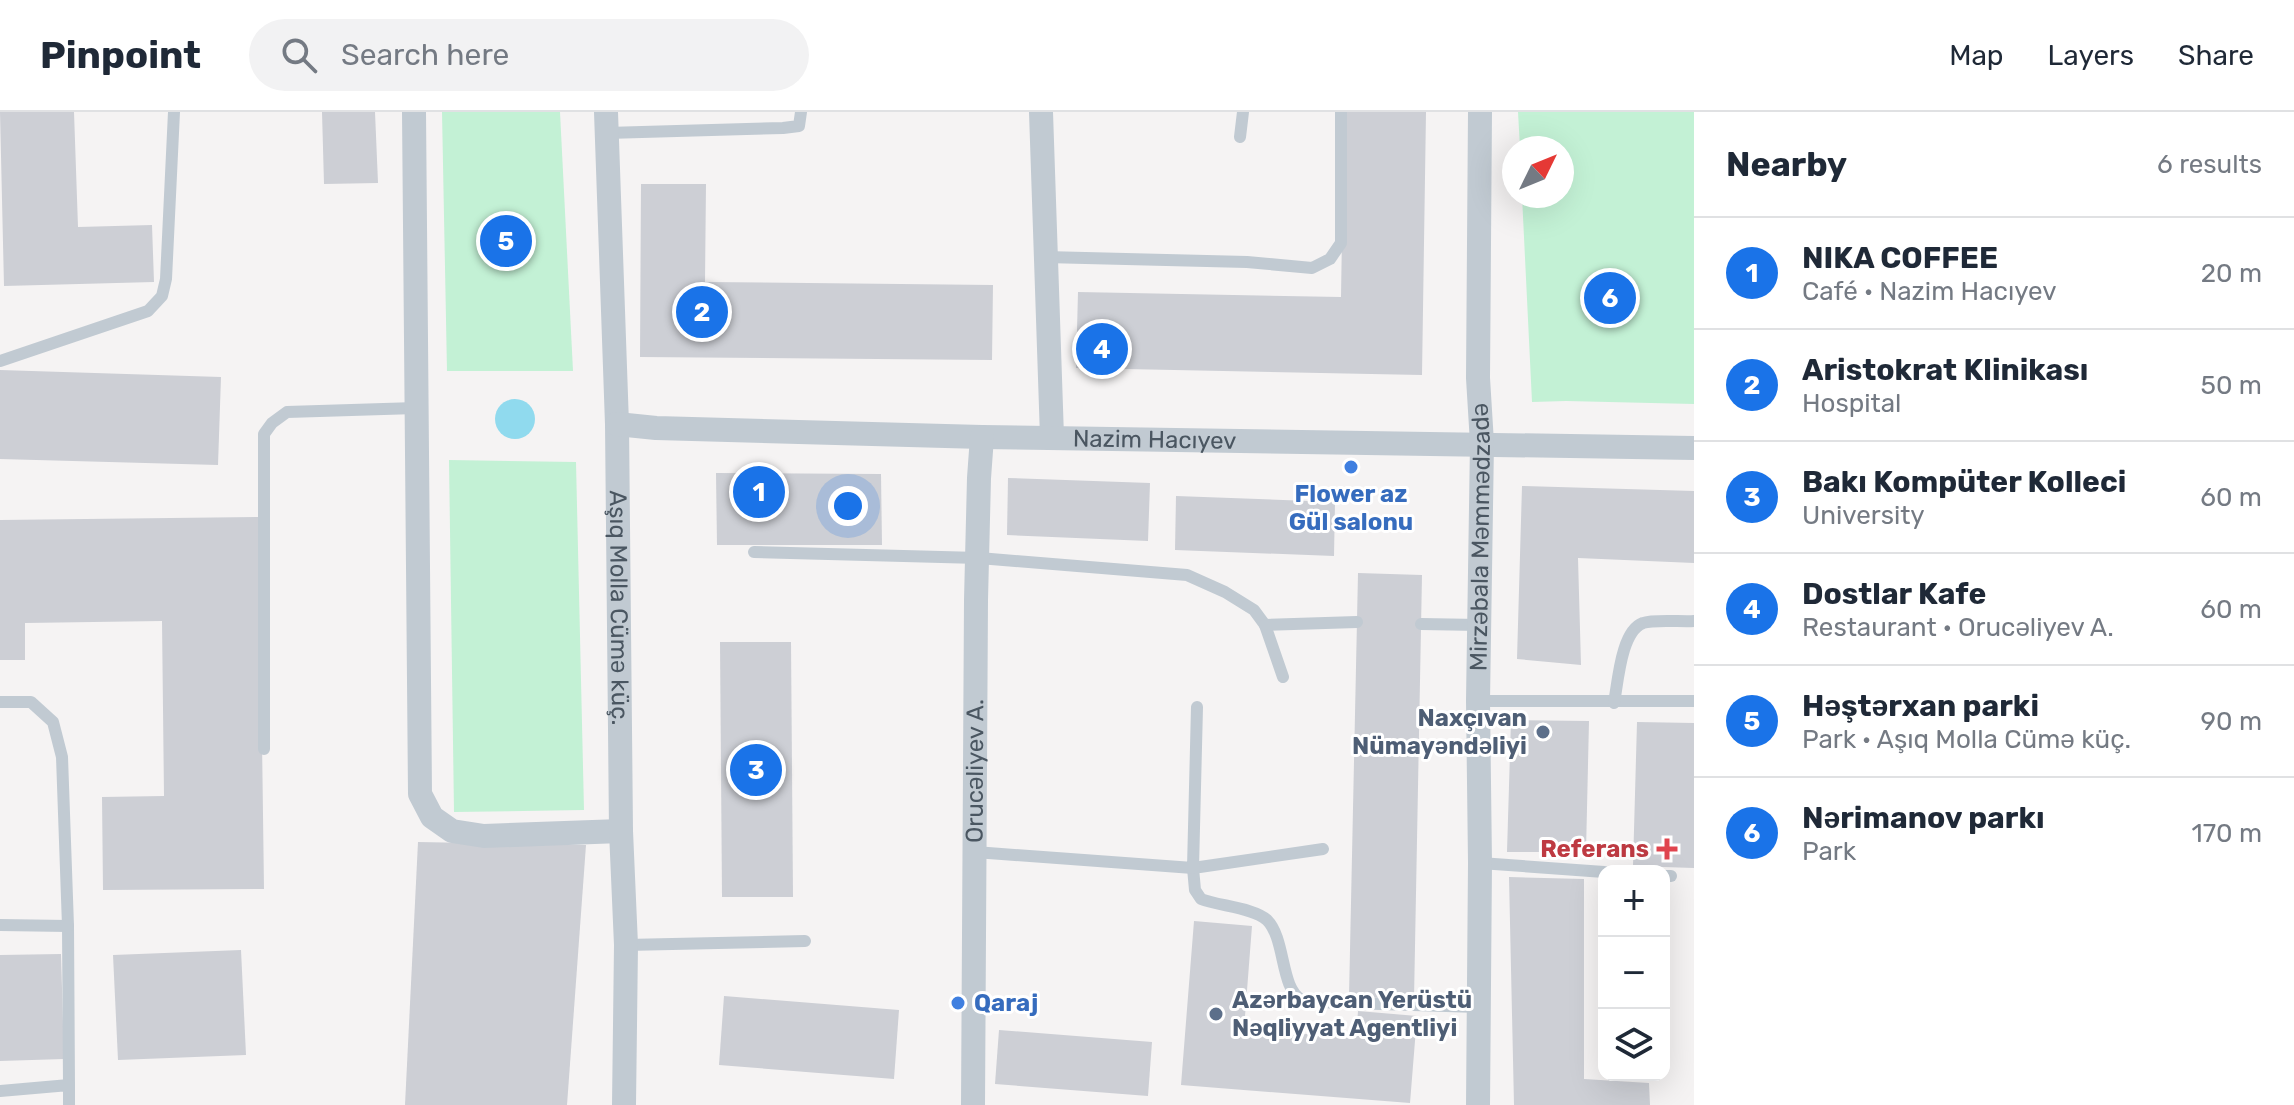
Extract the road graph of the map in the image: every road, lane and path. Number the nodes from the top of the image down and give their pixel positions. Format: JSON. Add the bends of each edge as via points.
{"nodes":[{"id":1,"x":174,"y":112,"type":"edge"},
{"id":2,"x":414,"y":112,"type":"edge"},
{"id":3,"x":801,"y":112,"type":"edge"},
{"id":4,"x":1041,"y":112,"type":"edge"},
{"id":5,"x":1243,"y":112,"type":"edge"},
{"id":6,"x":1341,"y":112,"type":"edge"},
{"id":7,"x":1480,"y":112,"type":"edge"},
{"id":8,"x":607,"y":123,"type":"edge"},
{"id":9,"x":1240,"y":137,"type":"dead end"},
{"id":10,"x":1045,"y":257,"type":"junction"},
{"id":11,"x":0,"y":361,"type":"edge"},
{"id":12,"x":416,"y":408,"type":"junction"},
{"id":13,"x":617,"y":424,"type":"junction"},
{"id":14,"x":982,"y":437,"type":"junction"},
{"id":15,"x":1052,"y":437,"type":"junction"},
{"id":16,"x":1482,"y":443,"type":"junction"},
{"id":17,"x":1694,"y":448,"type":"edge"},
{"id":18,"x":754,"y":552,"type":"dead end"},
{"id":19,"x":979,"y":558,"type":"junction"},
{"id":20,"x":1694,"y":621,"type":"edge"},
{"id":21,"x":1357,"y":622,"type":"dead end"},
{"id":22,"x":1421,"y":624,"type":"dead end"},
{"id":23,"x":1265,"y":625,"type":"junction"},
{"id":24,"x":1479,"y":625,"type":"junction"},
{"id":25,"x":1283,"y":677,"type":"dead end"},
{"id":26,"x":1478,"y":701,"type":"junction"},
{"id":27,"x":1694,"y":701,"type":"edge"},
{"id":28,"x":0,"y":702,"type":"edge"},
{"id":29,"x":1614,"y":703,"type":"junction"},
{"id":30,"x":1197,"y":707,"type":"dead end"},
{"id":31,"x":264,"y":749,"type":"dead end"},
{"id":32,"x":621,"y":831,"type":"junction"},
{"id":33,"x":1323,"y":849,"type":"dead end"},
{"id":34,"x":975,"y":852,"type":"junction"},
{"id":35,"x":1480,"y":863,"type":"junction"},
{"id":36,"x":1193,"y":868,"type":"junction"},
{"id":37,"x":1598,"y":872,"type":"edge"},
{"id":38,"x":0,"y":925,"type":"edge"},
{"id":39,"x":68,"y":926,"type":"junction"},
{"id":40,"x":805,"y":941,"type":"dead end"},
{"id":41,"x":626,"y":945,"type":"junction"},
{"id":42,"x":1479,"y":1007,"type":"junction"},
{"id":43,"x":69,"y":1085,"type":"junction"},
{"id":44,"x":0,"y":1091,"type":"edge"},
{"id":45,"x":69,"y":1105,"type":"edge"},
{"id":46,"x":624,"y":1105,"type":"edge"},
{"id":47,"x":973,"y":1105,"type":"edge"},
{"id":48,"x":1478,"y":1105,"type":"edge"}],
"edges":[{"from":1,"to":11,"type":"lane","via":[[162,296],[148,311]]},
{"from":2,"to":12,"type":"street"},
{"from":3,"to":8,"type":"lane","via":[[799,126],[783,128]]},
{"from":4,"to":10,"type":"street"},
{"from":5,"to":9,"type":"lane"},
{"from":6,"to":10,"type":"lane","via":[[1341,243],[1330,259],[1312,268]]},
{"from":7,"to":16,"type":"street","name":"Mirzəbala Məmmədzadə"},
{"from":8,"to":13,"type":"street","name":"Aşıq Molla Cümə küç."},
{"from":10,"to":15,"type":"street"},
{"from":12,"to":31,"type":"lane","via":[[287,412],[264,434]]},
{"from":12,"to":32,"type":"street","via":[[420,794],[432,817],[452,831],[484,836]]},
{"from":13,"to":14,"type":"street","name":"Nazim Hacıyev"},
{"from":13,"to":32,"type":"street","name":"Aşıq Molla Cümə küç."},
{"from":14,"to":15,"type":"street","name":"Nazim Hacıyev"},
{"from":14,"to":19,"type":"street","name":"Orucəliyev A."},
{"from":15,"to":16,"type":"street","name":"Nazim Hacıyev"},
{"from":16,"to":17,"type":"street","name":"Nazim Hacıyev"},
{"from":16,"to":24,"type":"street","name":"Mirzəbala Məmmədzadə"},
{"from":18,"to":19,"type":"lane"},
{"from":19,"to":23,"type":"lane","via":[[1187,575],[1254,610]]},
{"from":19,"to":34,"type":"street","name":"Orucəliyev A."},
{"from":20,"to":29,"type":"lane","via":[[1644,622],[1631,632]]},
{"from":21,"to":23,"type":"lane"},
{"from":22,"to":24,"type":"lane"},
{"from":23,"to":25,"type":"lane"},
{"from":24,"to":26,"type":"street","name":"Mirzəbala Məmmədzadə"},
{"from":26,"to":29,"type":"lane"},
{"from":26,"to":35,"type":"street","name":"Mirzəbala Məmmədzadə"},
{"from":27,"to":29,"type":"lane"},
{"from":28,"to":39,"type":"lane","via":[[31,702],[53,722],[62,757]]},
{"from":30,"to":36,"type":"lane"},
{"from":32,"to":41,"type":"street","name":"Aşıq Molla Cümə küç."},
{"from":33,"to":36,"type":"lane"},
{"from":34,"to":36,"type":"lane"},
{"from":34,"to":47,"type":"street","name":"Orucəliyev A."},
{"from":35,"to":37,"type":"lane"},
{"from":35,"to":42,"type":"street","name":"Mirzəbala Məmmədzadə"},
{"from":36,"to":42,"type":"lane","via":[[1201,899],[1271,923],[1291,988],[1301,999]]},
{"from":38,"to":39,"type":"lane"},
{"from":39,"to":43,"type":"lane"},
{"from":40,"to":41,"type":"lane"},
{"from":41,"to":46,"type":"street","name":"Aşıq Molla Cümə küç."},
{"from":42,"to":48,"type":"street","name":"Mirzəbala Məmmədzadə"},
{"from":43,"to":44,"type":"lane"},
{"from":43,"to":45,"type":"lane"}]}
